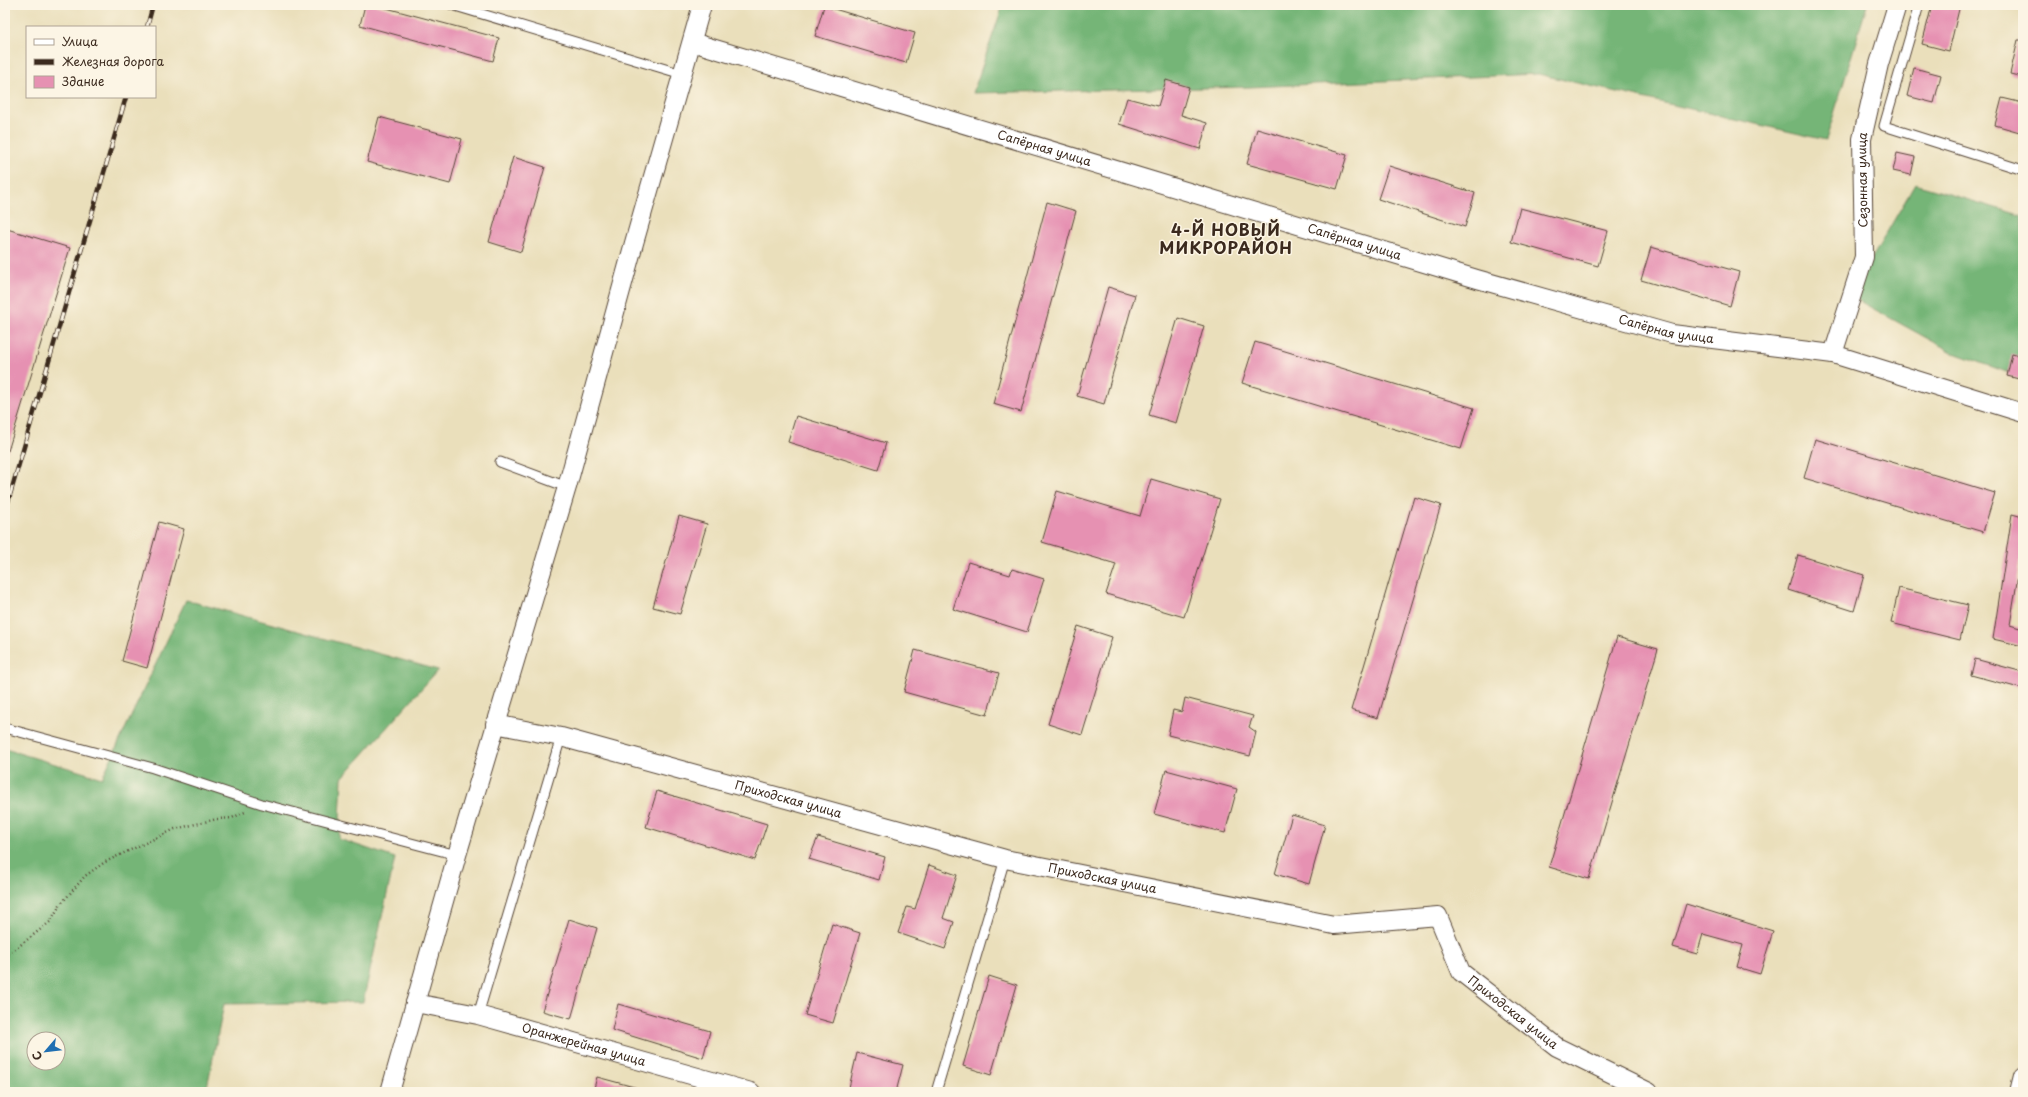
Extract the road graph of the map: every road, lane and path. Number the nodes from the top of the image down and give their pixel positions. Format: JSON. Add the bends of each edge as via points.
{"nodes":[{"id":1,"x":452,"y":5,"type":"edge"},
{"id":2,"x":702,"y":5,"type":"edge"},
{"id":3,"x":1897,"y":5,"type":"edge"},
{"id":4,"x":1918,"y":5,"type":"edge"},
{"id":5,"x":692,"y":42,"type":"junction"},
{"id":6,"x":682,"y":74,"type":"junction"},
{"id":7,"x":2023,"y":170,"type":"edge"},
{"id":8,"x":1833,"y":354,"type":"junction"},
{"id":9,"x":2023,"y":413,"type":"edge"},
{"id":10,"x":500,"y":462,"type":"dead end"},
{"id":11,"x":567,"y":487,"type":"junction"},
{"id":12,"x":496,"y":724,"type":"junction"},
{"id":13,"x":5,"y":728,"type":"edge"},
{"id":14,"x":561,"y":737,"type":"junction"},
{"id":15,"x":262,"y":804,"type":"junction"},
{"id":16,"x":457,"y":855,"type":"junction"},
{"id":17,"x":1005,"y":859,"type":"junction"},
{"id":18,"x":5,"y":957,"type":"edge"},
{"id":19,"x":415,"y":1003,"type":"junction"},
{"id":20,"x":478,"y":1015,"type":"junction"},
{"id":21,"x":2023,"y":1076,"type":"edge"},
{"id":22,"x":390,"y":1092,"type":"edge"},
{"id":23,"x":751,"y":1092,"type":"edge"},
{"id":24,"x":936,"y":1092,"type":"edge"},
{"id":25,"x":1649,"y":1092,"type":"edge"},
{"id":26,"x":2019,"y":1092,"type":"edge"}],
"edges":[{"from":1,"to":6,"type":"lane"},
{"from":2,"to":5,"type":"street"},
{"from":3,"to":8,"type":"street","name":"Сезонная улица","via":[[1879,64],[1862,139],[1864,257]]},
{"from":4,"to":7,"type":"lane","via":[[1884,126]]},
{"from":5,"to":6,"type":"street"},
{"from":5,"to":8,"type":"street","name":"Сапёрная улица","via":[[1477,279],[1672,334]]},
{"from":6,"to":11,"type":"street"},
{"from":8,"to":9,"type":"street","name":"Сапёрная улица"},
{"from":10,"to":11,"type":"lane"},
{"from":11,"to":12,"type":"street"},
{"from":12,"to":14,"type":"street","name":"Приходская улица"},
{"from":12,"to":16,"type":"street"},
{"from":13,"to":15,"type":"lane","via":[[152,768]]},
{"from":14,"to":17,"type":"street","name":"Приходская улица"},
{"from":14,"to":20,"type":"lane"},
{"from":15,"to":16,"type":"lane"},
{"from":15,"to":18,"type":"path","via":[[232,818],[175,829],[105,862],[84,876],[60,905],[50,922]]},
{"from":16,"to":19,"type":"street"},
{"from":17,"to":24,"type":"lane"},
{"from":17,"to":25,"type":"street","name":"Приходская улица","via":[[1334,925],[1438,916],[1461,972],[1557,1047]]},
{"from":19,"to":20,"type":"street","name":"Оранжерейная улица"},
{"from":19,"to":22,"type":"street"},
{"from":20,"to":23,"type":"street","name":"Оранжерейная улица"},
{"from":21,"to":26,"type":"street"}]}
